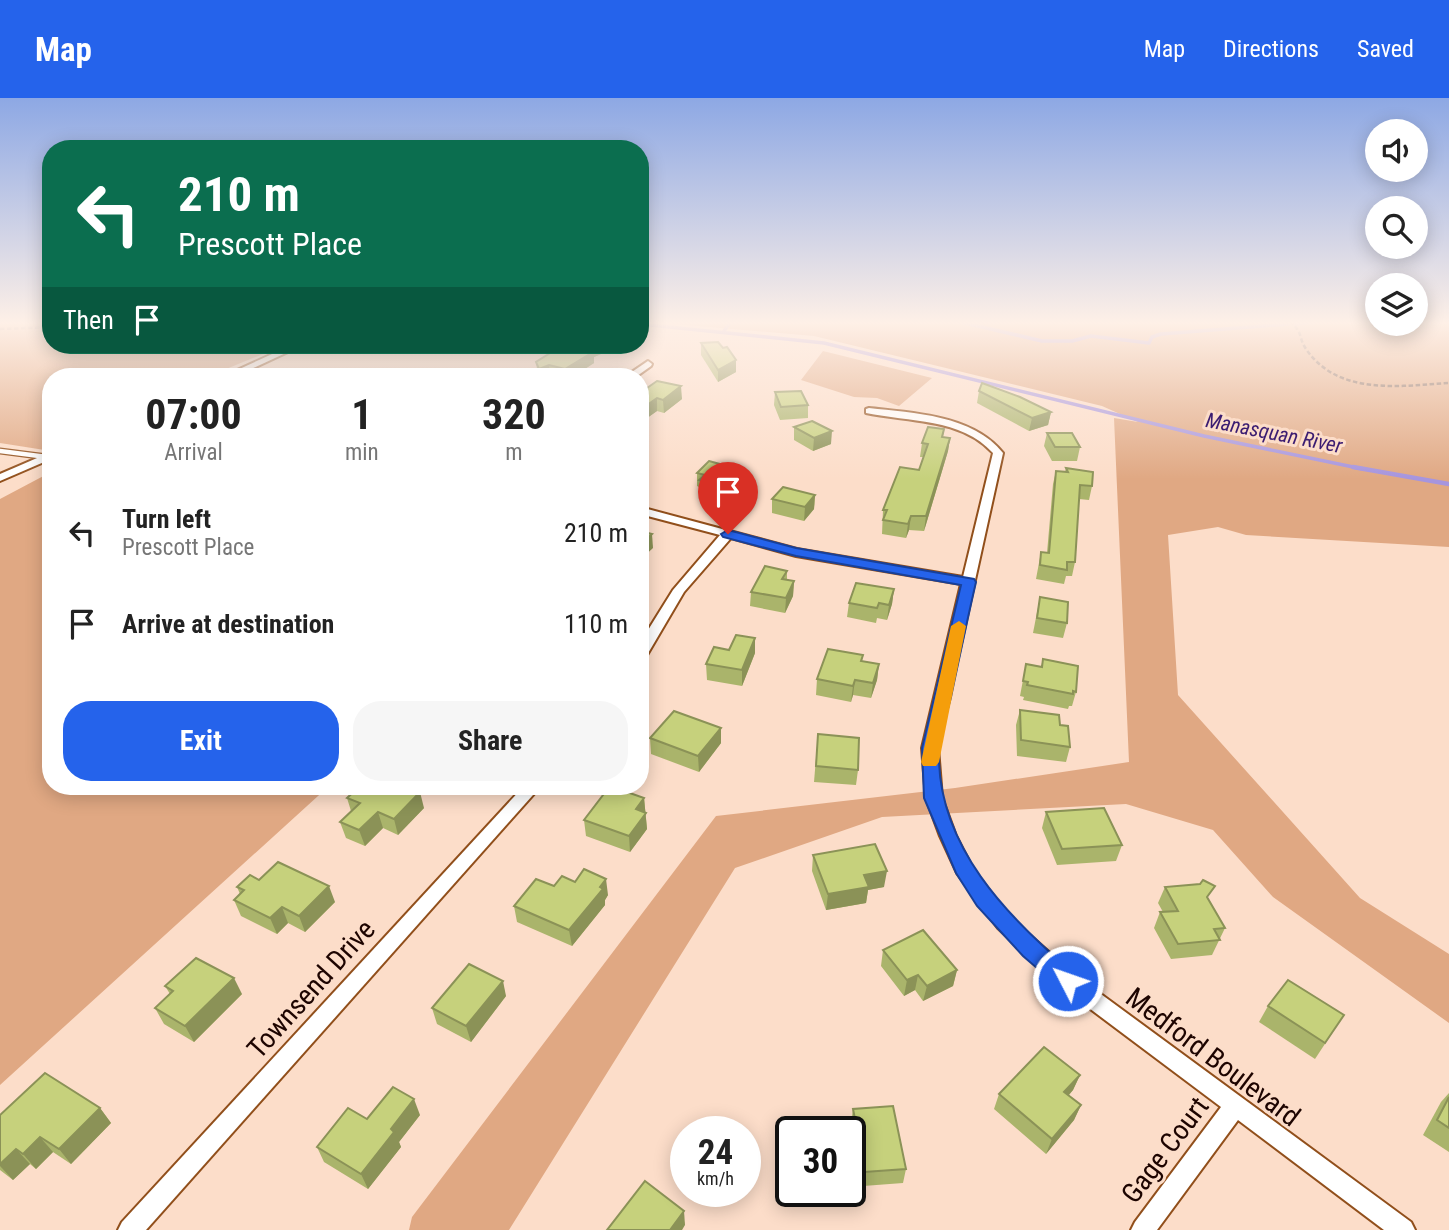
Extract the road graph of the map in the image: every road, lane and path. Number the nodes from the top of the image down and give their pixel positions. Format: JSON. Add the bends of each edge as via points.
{"nodes":[{"id":1,"x":1336,"y":374,"type":"edge"},
{"id":2,"x":1449,"y":383,"type":"edge"},
{"id":3,"x":869,"y":411,"type":"dead end"},
{"id":4,"x":0,"y":451,"type":"edge"},
{"id":5,"x":42,"y":455,"type":"edge"},
{"id":6,"x":42,"y":459,"type":"edge"},
{"id":7,"x":0,"y":478,"type":"edge"},
{"id":8,"x":649,"y":512,"type":"edge"},
{"id":9,"x":728,"y":534,"type":"junction"},
{"id":10,"x":969,"y":582,"type":"junction"},
{"id":11,"x":649,"y":640,"type":"edge"},
{"id":12,"x":525,"y":795,"type":"edge"},
{"id":13,"x":1235,"y":1106,"type":"junction"},
{"id":14,"x":130,"y":1230,"type":"edge"},
{"id":15,"x":1143,"y":1230,"type":"edge"},
{"id":16,"x":1403,"y":1230,"type":"edge"}],
"edges":[{"from":1,"to":2,"type":"path","via":[[1382,387]]},
{"from":3,"to":10,"type":"street","name":"Medford Boulevard","via":[[969,431],[988,441],[998,453]]},
{"from":4,"to":5,"type":"lane"},
{"from":6,"to":7,"type":"street"},
{"from":8,"to":9,"type":"street"},
{"from":9,"to":10,"type":"street","via":[[796,552]]},
{"from":9,"to":11,"type":"street","via":[[679,590]]},
{"from":10,"to":13,"type":"street","name":"Medford Boulevard","via":[[930,764],[934,798],[966,873],[991,908],[1031,949]]},
{"from":12,"to":14,"type":"street","name":"Townsend Drive"},
{"from":13,"to":15,"type":"street","name":"Gage Court"},
{"from":13,"to":16,"type":"street","name":"Medford Boulevard"}]}
